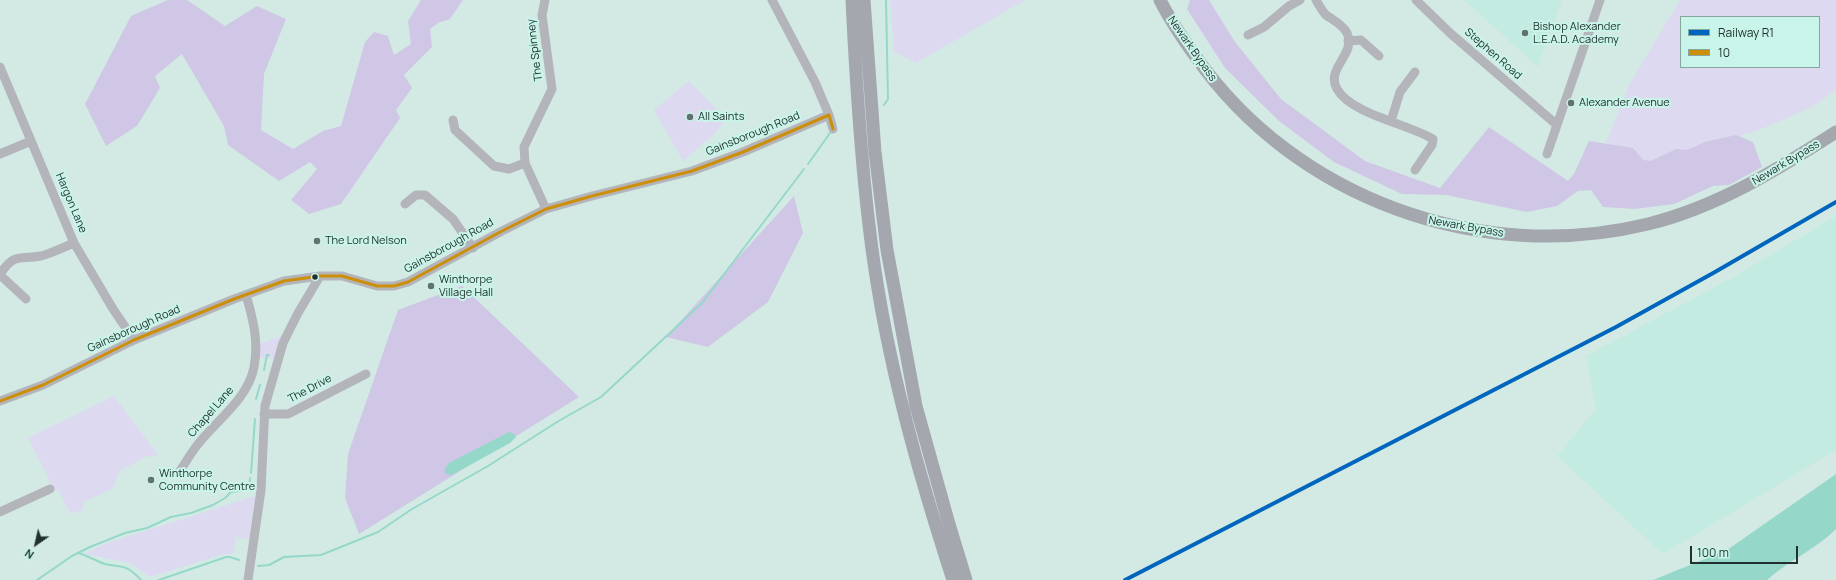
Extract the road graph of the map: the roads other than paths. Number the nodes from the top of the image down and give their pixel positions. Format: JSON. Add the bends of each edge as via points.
{"nodes":[{"id":1,"x":545,"y":0,"type":"edge"},
{"id":2,"x":772,"y":0,"type":"edge"},
{"id":3,"x":852,"y":0,"type":"edge"},
{"id":4,"x":864,"y":0,"type":"edge"},
{"id":5,"x":1160,"y":0,"type":"edge"},
{"id":6,"x":1300,"y":0,"type":"edge"},
{"id":7,"x":1316,"y":0,"type":"edge"},
{"id":8,"x":1416,"y":0,"type":"edge"},
{"id":9,"x":1600,"y":0,"type":"edge"},
{"id":10,"x":1248,"y":35,"type":"dead end"},
{"id":11,"x":1348,"y":41,"type":"junction"},
{"id":12,"x":1379,"y":56,"type":"dead end"},
{"id":13,"x":0,"y":67,"type":"edge"},
{"id":14,"x":1415,"y":72,"type":"dead end"},
{"id":15,"x":829,"y":115,"type":"junction"},
{"id":16,"x":453,"y":120,"type":"dead end"},
{"id":17,"x":1391,"y":121,"type":"junction"},
{"id":18,"x":1557,"y":125,"type":"junction"},
{"id":19,"x":833,"y":129,"type":"dead end"},
{"id":20,"x":1836,"y":132,"type":"edge"},
{"id":21,"x":31,"y":140,"type":"junction"},
{"id":22,"x":0,"y":154,"type":"edge"},
{"id":23,"x":1546,"y":154,"type":"dead end"},
{"id":24,"x":525,"y":163,"type":"junction"},
{"id":25,"x":1415,"y":170,"type":"dead end"},
{"id":26,"x":406,"y":204,"type":"dead end"},
{"id":27,"x":546,"y":209,"type":"junction"},
{"id":28,"x":74,"y":243,"type":"junction"},
{"id":29,"x":473,"y":248,"type":"junction"},
{"id":30,"x":0,"y":275,"type":"edge"},
{"id":31,"x":320,"y":276,"type":"junction"},
{"id":32,"x":246,"y":295,"type":"junction"},
{"id":33,"x":26,"y":300,"type":"dead end"},
{"id":34,"x":134,"y":340,"type":"junction"},
{"id":35,"x":366,"y":374,"type":"dead end"},
{"id":36,"x":0,"y":402,"type":"edge"},
{"id":37,"x":264,"y":414,"type":"junction"},
{"id":38,"x":180,"y":471,"type":"dead end"},
{"id":39,"x":50,"y":489,"type":"dead end"},
{"id":40,"x":0,"y":512,"type":"edge"},
{"id":41,"x":248,"y":580,"type":"edge"},
{"id":42,"x":953,"y":580,"type":"edge"},
{"id":43,"x":966,"y":580,"type":"edge"}],
"edges":[{"from":1,"to":24,"type":"street","name":"The Spinney","via":[[542,15],[552,89],[524,146]]},
{"from":2,"to":15,"type":"street","via":[[815,82]]},
{"from":3,"to":42,"type":"highway","via":[[859,133],[872,250],[887,339],[902,409]]},
{"from":4,"to":43,"type":"highway","via":[[873,132],[886,250],[916,406]]},
{"from":5,"to":20,"type":"highway","name":"Newark Bypass","via":[[1205,70],[1247,117],[1276,142],[1344,187],[1398,211],[1451,226],[1524,236],[1559,236],[1592,234],[1648,224],[1720,200]]},
{"from":6,"to":10,"type":"street","via":[[1264,27]]},
{"from":7,"to":11,"type":"street","via":[[1325,13],[1343,27]]},
{"from":8,"to":18,"type":"street","name":"Stephen Road","via":[[1450,33]]},
{"from":9,"to":18,"type":"street"},
{"from":11,"to":12,"type":"street","via":[[1361,40]]},
{"from":11,"to":17,"type":"street","via":[[1348,49],[1333,76],[1338,91],[1365,111]]},
{"from":13,"to":21,"type":"street","name":"Hargon Lane"},
{"from":14,"to":17,"type":"street","via":[[1400,92]]},
{"from":15,"to":19,"type":"street"},
{"from":15,"to":27,"type":"street","name":"Gainsborough Road","via":[[692,171]]},
{"from":16,"to":24,"type":"street","via":[[455,130],[494,166],[510,169]]},
{"from":17,"to":25,"type":"street","via":[[1418,130],[1433,139],[1432,145]]},
{"from":18,"to":23,"type":"street"},
{"from":21,"to":22,"type":"street"},
{"from":21,"to":28,"type":"street","name":"Hargon Lane"},
{"from":24,"to":27,"type":"street","name":"The Spinney"},
{"from":26,"to":29,"type":"street","via":[[416,195],[425,195],[453,219]]},
{"from":27,"to":29,"type":"street","name":"Gainsborough Road","via":[[502,230]]},
{"from":28,"to":30,"type":"street","via":[[42,256],[14,258]]},
{"from":28,"to":34,"type":"street","name":"Hargon Lane"},
{"from":29,"to":31,"type":"street","name":"Gainsborough Road","via":[[408,282],[394,286],[377,286],[342,276]]},
{"from":30,"to":33,"type":"street"},
{"from":31,"to":32,"type":"street","name":"Gainsborough Road","via":[[284,281]]},
{"from":31,"to":37,"type":"street","via":[[283,343]]},
{"from":32,"to":34,"type":"street","name":"Gainsborough Road"},
{"from":32,"to":38,"type":"street","name":"Chapel Lane","via":[[255,331],[252,377],[238,399]]},
{"from":34,"to":36,"type":"street","name":"Gainsborough Road","via":[[43,385]]},
{"from":35,"to":37,"type":"street","name":"The Drive","via":[[288,414]]},
{"from":37,"to":41,"type":"street","via":[[261,490]]},
{"from":39,"to":40,"type":"street"}]}
